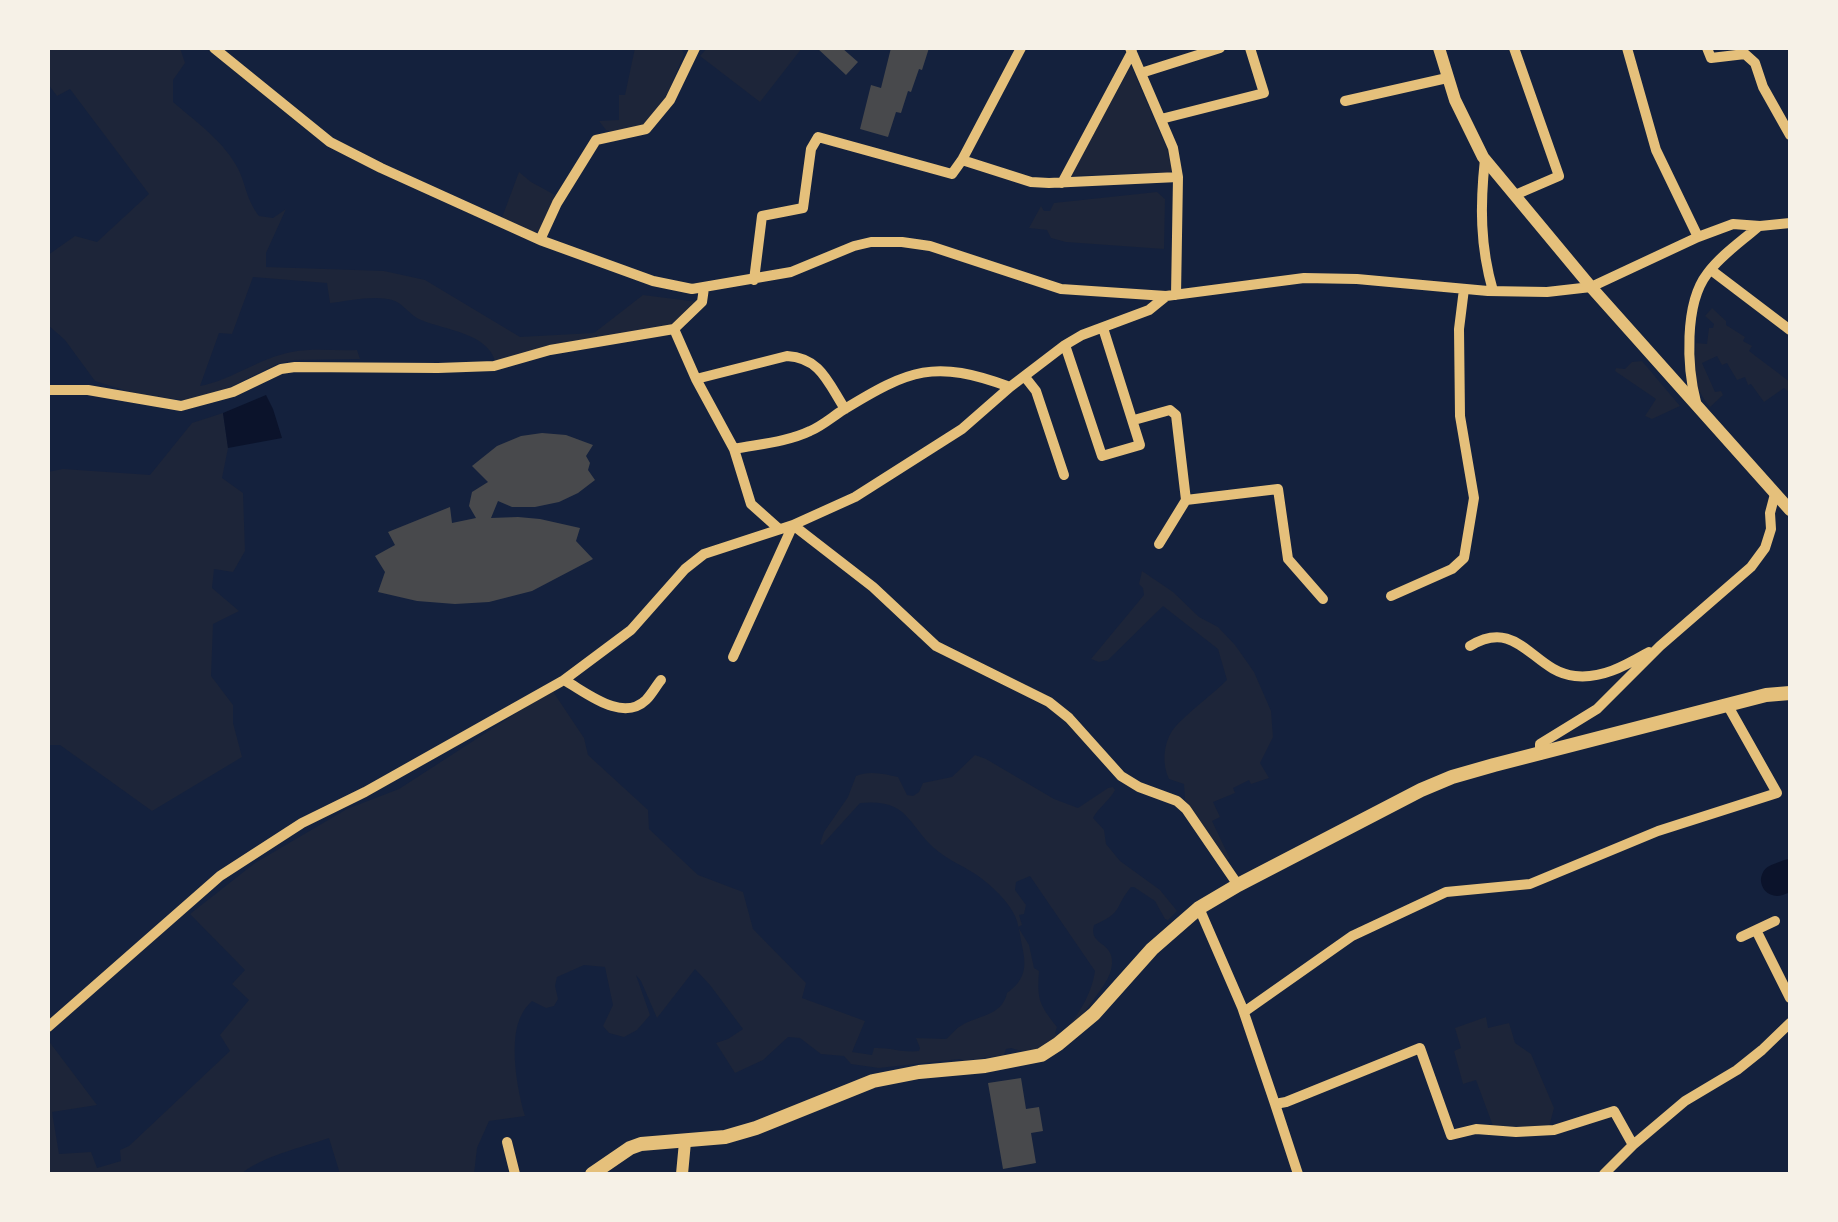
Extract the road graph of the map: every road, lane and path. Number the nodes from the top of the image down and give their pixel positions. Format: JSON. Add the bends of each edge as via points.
{"nodes":[{"id":1,"x":214,"y":48,"type":"edge"},
{"id":2,"x":695,"y":48,"type":"edge"},
{"id":3,"x":1020,"y":48,"type":"edge"},
{"id":4,"x":1220,"y":48,"type":"edge"},
{"id":5,"x":1250,"y":48,"type":"edge"},
{"id":6,"x":1439,"y":48,"type":"edge"},
{"id":7,"x":1514,"y":48,"type":"edge"},
{"id":8,"x":1627,"y":48,"type":"edge"},
{"id":9,"x":1707,"y":48,"type":"edge"},
{"id":10,"x":1131,"y":50,"type":"edge"},
{"id":11,"x":1141,"y":72,"type":"junction"},
{"id":12,"x":1447,"y":78,"type":"junction"},
{"id":13,"x":1346,"y":101,"type":"dead end"},
{"id":14,"x":1161,"y":119,"type":"junction"},
{"id":15,"x":1790,"y":135,"type":"edge"},
{"id":16,"x":1485,"y":159,"type":"junction"},
{"id":17,"x":962,"y":160,"type":"junction"},
{"id":18,"x":1178,"y":177,"type":"junction"},
{"id":19,"x":1062,"y":183,"type":"junction"},
{"id":20,"x":1515,"y":195,"type":"junction"},
{"id":21,"x":1790,"y":224,"type":"edge"},
{"id":22,"x":1760,"y":226,"type":"junction"},
{"id":23,"x":1698,"y":238,"type":"junction"},
{"id":24,"x":540,"y":240,"type":"junction"},
{"id":25,"x":1710,"y":270,"type":"junction"},
{"id":26,"x":754,"y":280,"type":"junction"},
{"id":27,"x":1591,"y":287,"type":"junction"},
{"id":28,"x":704,"y":288,"type":"junction"},
{"id":29,"x":1464,"y":288,"type":"junction"},
{"id":30,"x":1492,"y":291,"type":"junction"},
{"id":31,"x":1171,"y":296,"type":"junction"},
{"id":32,"x":1104,"y":328,"type":"junction"},
{"id":33,"x":674,"y":329,"type":"junction"},
{"id":34,"x":1790,"y":330,"type":"edge"},
{"id":35,"x":1064,"y":346,"type":"junction"},
{"id":36,"x":1024,"y":377,"type":"junction"},
{"id":37,"x":696,"y":379,"type":"junction"},
{"id":38,"x":1010,"y":387,"type":"junction"},
{"id":39,"x":48,"y":390,"type":"edge"},
{"id":40,"x":1696,"y":405,"type":"junction"},
{"id":41,"x":845,"y":409,"type":"junction"},
{"id":42,"x":1134,"y":420,"type":"junction"},
{"id":43,"x":734,"y":449,"type":"junction"},
{"id":44,"x":1064,"y":475,"type":"dead end"},
{"id":45,"x":1775,"y":494,"type":"junction"},
{"id":46,"x":1186,"y":500,"type":"junction"},
{"id":47,"x":1790,"y":510,"type":"edge"},
{"id":48,"x":793,"y":525,"type":"junction"},
{"id":49,"x":779,"y":530,"type":"junction"},
{"id":50,"x":1159,"y":544,"type":"dead end"},
{"id":51,"x":1390,"y":596,"type":"dead end"},
{"id":52,"x":1323,"y":599,"type":"dead end"},
{"id":53,"x":1470,"y":646,"type":"dead end"},
{"id":54,"x":1660,"y":646,"type":"junction"},
{"id":55,"x":733,"y":657,"type":"dead end"},
{"id":56,"x":564,"y":680,"type":"junction"},
{"id":57,"x":661,"y":680,"type":"dead end"},
{"id":58,"x":1790,"y":693,"type":"edge"},
{"id":59,"x":1728,"y":706,"type":"junction"},
{"id":60,"x":1540,"y":755,"type":"junction"},
{"id":61,"x":1238,"y":885,"type":"junction"},
{"id":62,"x":1199,"y":908,"type":"junction"},
{"id":63,"x":1774,"y":921,"type":"dead end"},
{"id":64,"x":1756,"y":930,"type":"junction"},
{"id":65,"x":1741,"y":937,"type":"dead end"},
{"id":66,"x":1790,"y":998,"type":"edge"},
{"id":67,"x":1244,"y":1012,"type":"junction"},
{"id":68,"x":1790,"y":1022,"type":"edge"},
{"id":69,"x":48,"y":1028,"type":"edge"},
{"id":70,"x":1275,"y":1104,"type":"junction"},
{"id":71,"x":507,"y":1142,"type":"dead end"},
{"id":72,"x":685,"y":1142,"type":"junction"},
{"id":73,"x":1633,"y":1145,"type":"junction"},
{"id":74,"x":515,"y":1174,"type":"edge"},
{"id":75,"x":592,"y":1174,"type":"edge"},
{"id":76,"x":682,"y":1174,"type":"edge"},
{"id":77,"x":1298,"y":1174,"type":"edge"},
{"id":78,"x":1604,"y":1174,"type":"edge"}],
"edges":[{"from":1,"to":24,"type":"street","via":[[330,142]]},
{"from":2,"to":24,"type":"street","via":[[670,100],[646,129],[596,140]]},
{"from":3,"to":17,"type":"street"},
{"from":4,"to":11,"type":"street"},
{"from":5,"to":14,"type":"street","via":[[1264,94]]},
{"from":6,"to":12,"type":"street"},
{"from":7,"to":20,"type":"street","via":[[1559,176]]},
{"from":8,"to":23,"type":"street","via":[[1656,150]]},
{"from":9,"to":15,"type":"street","via":[[1711,58],[1746,54],[1755,62]]},
{"from":10,"to":11,"type":"street"},
{"from":10,"to":19,"type":"street"},
{"from":11,"to":14,"type":"street"},
{"from":12,"to":13,"type":"street"},
{"from":12,"to":16,"type":"street"},
{"from":14,"to":18,"type":"street"},
{"from":16,"to":20,"type":"street"},
{"from":16,"to":30,"type":"street","via":[[1482,238]]},
{"from":17,"to":19,"type":"street","via":[[1031,182]]},
{"from":17,"to":26,"type":"street","via":[[952,174],[818,137],[803,208],[762,216]]},
{"from":18,"to":19,"type":"street"},
{"from":18,"to":31,"type":"street"},
{"from":20,"to":27,"type":"street"},
{"from":21,"to":22,"type":"street"},
{"from":22,"to":23,"type":"street","via":[[1733,224]]},
{"from":22,"to":25,"type":"street"},
{"from":23,"to":27,"type":"street"},
{"from":24,"to":28,"type":"street","via":[[653,281]]},
{"from":25,"to":34,"type":"street"},
{"from":25,"to":40,"type":"street","via":[[1699,287],[1690,332]]},
{"from":26,"to":28,"type":"street"},
{"from":26,"to":31,"type":"street","via":[[854,246],[902,242],[1060,289]]},
{"from":27,"to":30,"type":"street"},
{"from":27,"to":40,"type":"street"},
{"from":28,"to":33,"type":"street","via":[[702,302]]},
{"from":29,"to":30,"type":"street"},
{"from":29,"to":31,"type":"street","via":[[1304,278]]},
{"from":29,"to":51,"type":"street","via":[[1460,416],[1474,498],[1464,558]]},
{"from":31,"to":32,"type":"street"},
{"from":32,"to":35,"type":"street"},
{"from":32,"to":42,"type":"street"},
{"from":33,"to":37,"type":"street"},
{"from":33,"to":39,"type":"street","via":[[494,366],[295,366],[181,406]]},
{"from":35,"to":36,"type":"street"},
{"from":35,"to":42,"type":"street","via":[[1102,456],[1140,445]]},
{"from":36,"to":38,"type":"street"},
{"from":36,"to":44,"type":"street","via":[[1036,391]]},
{"from":37,"to":41,"type":"street","via":[[797,357],[817,367]]},
{"from":37,"to":43,"type":"street"},
{"from":38,"to":41,"type":"street","via":[[975,374],[909,374]]},
{"from":38,"to":48,"type":"street","via":[[962,429],[855,497]]},
{"from":40,"to":45,"type":"street"},
{"from":41,"to":43,"type":"street","via":[[809,432]]},
{"from":42,"to":46,"type":"street","via":[[1170,410],[1176,415]]},
{"from":43,"to":49,"type":"street","via":[[751,504]]},
{"from":45,"to":47,"type":"street"},
{"from":45,"to":54,"type":"street","via":[[1771,529],[1752,567]]},
{"from":46,"to":50,"type":"street"},
{"from":46,"to":52,"type":"street","via":[[1278,489],[1288,559]]},
{"from":48,"to":49,"type":"street"},
{"from":48,"to":55,"type":"street"},
{"from":48,"to":61,"type":"street","via":[[936,646],[1048,702],[1121,776],[1177,801]]},
{"from":49,"to":56,"type":"street","via":[[704,554],[631,630]]},
{"from":53,"to":54,"type":"street","via":[[1481,639],[1512,639],[1562,674],[1578,677],[1614,671]]},
{"from":54,"to":60,"type":"street","via":[[1596,709],[1540,744]]},
{"from":56,"to":57,"type":"street","via":[[616,708],[637,706]]},
{"from":56,"to":69,"type":"street","via":[[302,823],[220,876]]},
{"from":58,"to":59,"type":"main road"},
{"from":59,"to":60,"type":"main road"},
{"from":59,"to":67,"type":"street","via":[[1777,793],[1658,831],[1530,884],[1446,892],[1352,936]]},
{"from":60,"to":61,"type":"main road","via":[[1421,790]]},
{"from":61,"to":62,"type":"main road"},
{"from":62,"to":67,"type":"street"},
{"from":62,"to":72,"type":"main road","via":[[1094,1014],[1041,1054],[872,1081],[756,1128]]},
{"from":63,"to":64,"type":"street"},
{"from":64,"to":65,"type":"street"},
{"from":64,"to":66,"type":"street"},
{"from":67,"to":70,"type":"street"},
{"from":68,"to":73,"type":"street","via":[[1737,1070],[1685,1101]]},
{"from":70,"to":73,"type":"street","via":[[1420,1048],[1451,1135],[1554,1130],[1614,1111]]},
{"from":70,"to":77,"type":"street"},
{"from":71,"to":74,"type":"street"},
{"from":72,"to":75,"type":"main road","via":[[641,1144]]},
{"from":72,"to":76,"type":"street"},
{"from":73,"to":78,"type":"street"}]}
